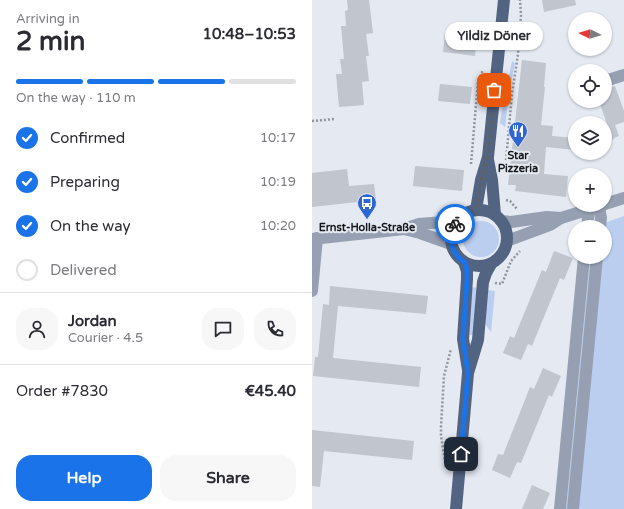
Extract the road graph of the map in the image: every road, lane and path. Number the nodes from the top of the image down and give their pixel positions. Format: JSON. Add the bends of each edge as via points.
{"nodes":[{"id":1,"x":504,"y":0,"type":"edge"},
{"id":2,"x":520,"y":0,"type":"edge"},
{"id":3,"x":484,"y":67,"type":"dead end"},
{"id":4,"x":624,"y":75,"type":"edge"},
{"id":5,"x":612,"y":79,"type":"edge"},
{"id":6,"x":335,"y":119,"type":"dead end"},
{"id":7,"x":312,"y":122,"type":"edge"},
{"id":8,"x":488,"y":157,"type":"junction"},
{"id":9,"x":471,"y":166,"type":"dead end"},
{"id":10,"x":504,"y":176,"type":"dead end"},
{"id":11,"x":493,"y":197,"type":"junction"},
{"id":12,"x":624,"y":198,"type":"edge"},
{"id":13,"x":612,"y":202,"type":"edge"},
{"id":14,"x":476,"y":210,"type":"junction"},
{"id":15,"x":580,"y":212,"type":"edge"},
{"id":16,"x":498,"y":218,"type":"junction"},
{"id":17,"x":561,"y":218,"type":"junction"},
{"id":18,"x":457,"y":221,"type":"junction"},
{"id":19,"x":521,"y":221,"type":"junction"},
{"id":20,"x":404,"y":229,"type":"junction"},
{"id":21,"x":523,"y":235,"type":"junction"},
{"id":22,"x":314,"y":239,"type":"edge"},
{"id":23,"x":507,"y":241,"type":"junction"},
{"id":24,"x":451,"y":244,"type":"junction"},
{"id":25,"x":464,"y":262,"type":"junction"},
{"id":26,"x":491,"y":264,"type":"junction"},
{"id":27,"x":583,"y":264,"type":"edge"},
{"id":28,"x":596,"y":264,"type":"edge"},
{"id":29,"x":484,"y":282,"type":"junction"},
{"id":30,"x":312,"y":291,"type":"edge"},
{"id":31,"x":451,"y":347,"type":"dead end"},
{"id":32,"x":468,"y":373,"type":"junction"},
{"id":33,"x":446,"y":473,"type":"dead end"},
{"id":34,"x":456,"y":509,"type":"edge"},
{"id":35,"x":560,"y":509,"type":"edge"},
{"id":36,"x":573,"y":509,"type":"edge"}],
"edges":[{"from":1,"to":8,"type":"main road"},
{"from":2,"to":10,"type":"path","via":[[518,54]]},
{"from":3,"to":9,"type":"path","via":[[478,81]]},
{"from":4,"to":5,"type":"street"},
{"from":6,"to":7,"type":"path"},
{"from":8,"to":11,"type":"main road"},
{"from":8,"to":14,"type":"main road"},
{"from":11,"to":16,"type":"main road"},
{"from":11,"to":19,"type":"path","via":[[510,201],[517,208]]},
{"from":12,"to":13,"type":"street"},
{"from":14,"to":16,"type":"main road","via":[[489,212]]},
{"from":14,"to":18,"type":"main road"},
{"from":15,"to":17,"type":"street"},
{"from":16,"to":19,"type":"street","via":[[510,222]]},
{"from":16,"to":23,"type":"main road","via":[[505,227]]},
{"from":17,"to":19,"type":"street","via":[[547,217]]},
{"from":17,"to":21,"type":"street"},
{"from":18,"to":20,"type":"street","via":[[419,224]]},
{"from":18,"to":24,"type":"main road","via":[[452,232]]},
{"from":20,"to":22,"type":"street"},
{"from":20,"to":24,"type":"street"},
{"from":21,"to":23,"type":"street"},
{"from":21,"to":29,"type":"path","via":[[524,247],[512,261],[502,284]]},
{"from":22,"to":30,"type":"street"},
{"from":23,"to":26,"type":"main road","via":[[502,255]]},
{"from":24,"to":25,"type":"main road","via":[[458,258]]},
{"from":25,"to":26,"type":"main road","via":[[480,267]]},
{"from":25,"to":32,"type":"main road","via":[[467,279],[463,339]]},
{"from":26,"to":29,"type":"main road"},
{"from":27,"to":35,"type":"street"},
{"from":28,"to":36,"type":"street"},
{"from":29,"to":32,"type":"main road","via":[[478,340]]},
{"from":31,"to":33,"type":"path","via":[[444,376],[441,426]]},
{"from":32,"to":34,"type":"main road"}]}
